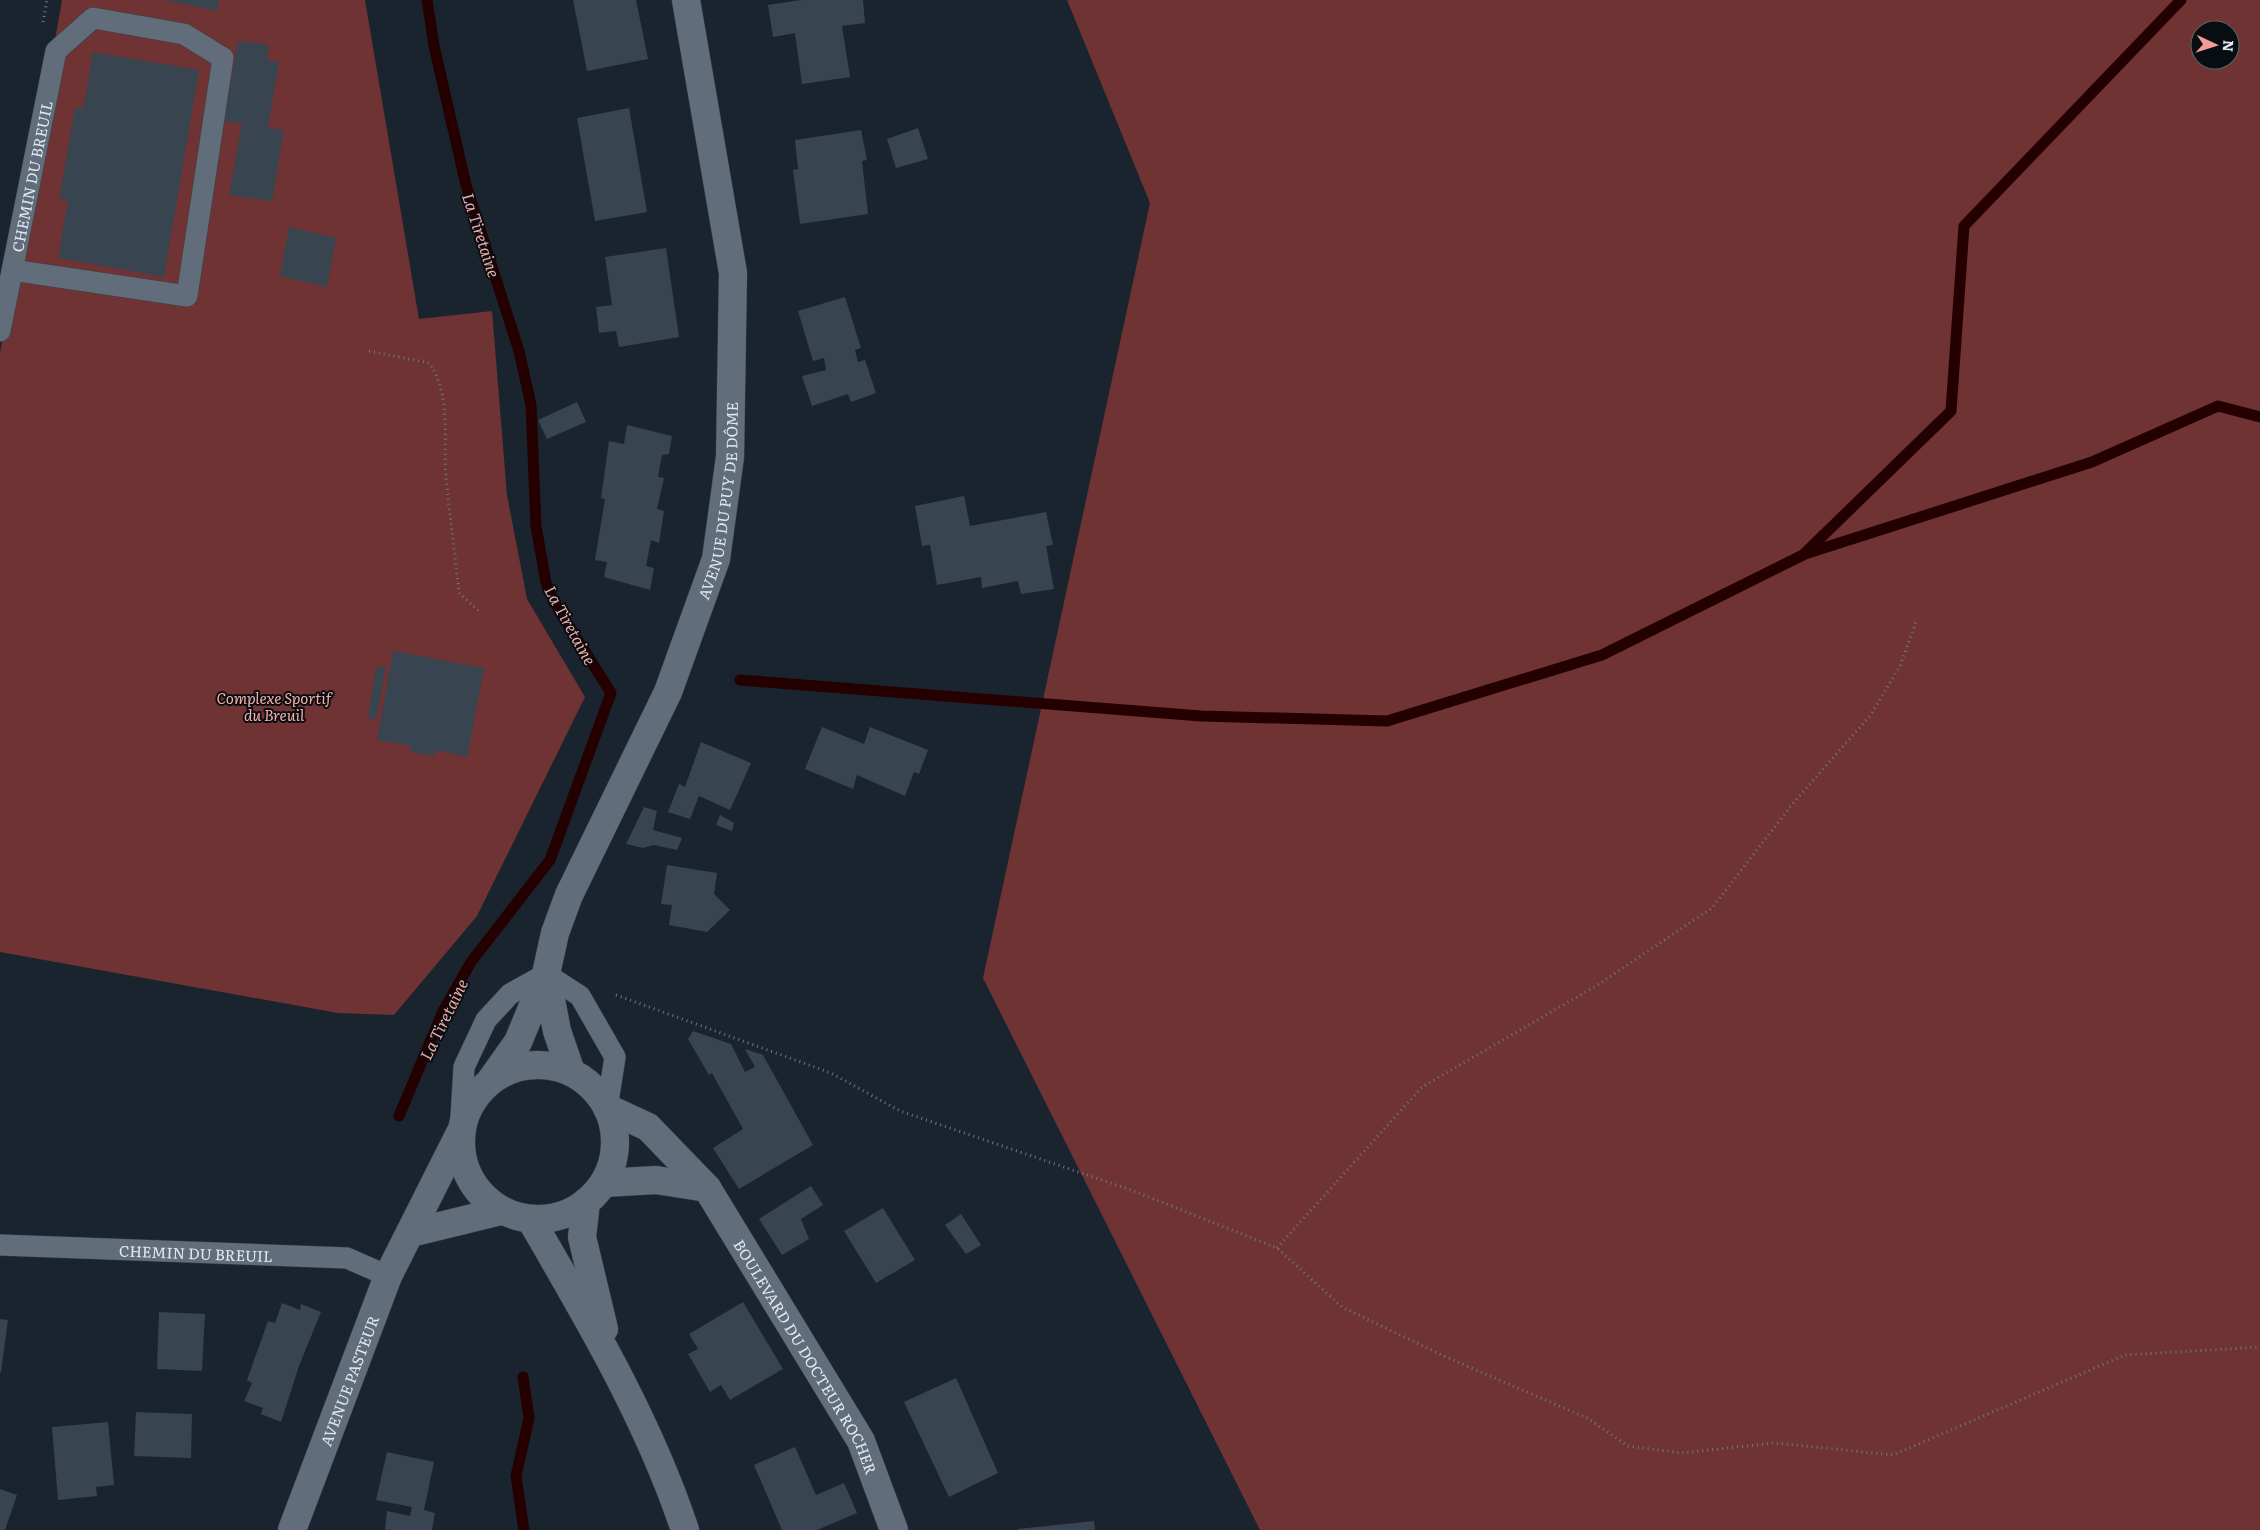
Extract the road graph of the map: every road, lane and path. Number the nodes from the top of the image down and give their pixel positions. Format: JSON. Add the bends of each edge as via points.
{"nodes":[{"id":1,"x":686,"y":0,"type":"edge"},
{"id":2,"x":12,"y":270,"type":"junction"},
{"id":3,"x":0,"y":331,"type":"edge"},
{"id":4,"x":369,"y":351,"type":"dead end"},
{"id":5,"x":481,"y":613,"type":"dead end"},
{"id":6,"x":1917,"y":620,"type":"dead end"},
{"id":7,"x":546,"y":974,"type":"junction"},
{"id":8,"x":611,"y":994,"type":"dead end"},
{"id":9,"x":571,"y":1072,"type":"junction"},
{"id":10,"x":491,"y":1080,"type":"junction"},
{"id":11,"x":607,"y":1108,"type":"junction"},
{"id":12,"x":460,"y":1133,"type":"junction"},
{"id":13,"x":707,"y":1188,"type":"junction"},
{"id":14,"x":595,"y":1192,"type":"junction"},
{"id":15,"x":501,"y":1211,"type":"junction"},
{"id":16,"x":531,"y":1220,"type":"junction"},
{"id":17,"x":410,"y":1233,"type":"junction"},
{"id":18,"x":0,"y":1245,"type":"edge"},
{"id":19,"x":1277,"y":1248,"type":"junction"},
{"id":20,"x":388,"y":1276,"type":"junction"},
{"id":21,"x":2260,"y":1347,"type":"edge"},
{"id":22,"x":610,"y":1358,"type":"junction"},
{"id":23,"x":292,"y":1530,"type":"edge"},
{"id":24,"x":684,"y":1530,"type":"edge"},
{"id":25,"x":894,"y":1530,"type":"edge"}],
"edges":[{"from":1,"to":7,"type":"main road","name":"AVENUE DU PUY DE DÔME","via":[[733,273],[730,457],[718,550],[668,692],[570,895],[555,933]]},
{"from":2,"to":2,"type":"lane","name":"CHEMIN DU BREUIL","via":[[56,51],[93,18],[184,34],[223,58],[187,296]]},
{"from":2,"to":3,"type":"lane","name":"CHEMIN DU BREUIL"},
{"from":4,"to":5,"type":"path","via":[[428,363],[437,374],[443,404],[446,477],[459,593]]},
{"from":6,"to":19,"type":"path","via":[[1900,666],[1870,716],[1794,802],[1712,908],[1596,986],[1422,1087]]},
{"from":7,"to":9,"type":"main road","name":"AVENUE DU PUY DE DÔME","via":[[557,1031]]},
{"from":7,"to":10,"type":"main road","name":"AVENUE DU PUY DE DÔME","via":[[518,1042]]},
{"from":7,"to":11,"type":"lane","via":[[580,996],[615,1057]]},
{"from":7,"to":12,"type":"lane","via":[[510,994],[486,1020],[464,1067]]},
{"from":8,"to":19,"type":"path","via":[[831,1072],[900,1111],[1131,1190]]},
{"from":9,"to":10,"type":"main road","via":[[544,1064],[516,1067]]},
{"from":9,"to":11,"type":"main road","via":[[593,1087]]},
{"from":10,"to":12,"type":"main road","via":[[470,1103]]},
{"from":11,"to":13,"type":"main road","name":"BOULEVARD DU DOCTEUR ROCHER","via":[[648,1127]]},
{"from":11,"to":14,"type":"main road","via":[[615,1133],[613,1158]]},
{"from":12,"to":15,"type":"main road","via":[[463,1163],[473,1184]]},
{"from":12,"to":17,"type":"main road","name":"AVENUE PASTEUR"},
{"from":13,"to":14,"type":"main road","via":[[656,1180]]},
{"from":13,"to":25,"type":"main road","name":"BOULEVARD DU DOCTEUR ROCHER","via":[[861,1441]]},
{"from":14,"to":16,"type":"main road","via":[[561,1216]]},
{"from":14,"to":22,"type":"main road","via":[[582,1237]]},
{"from":15,"to":16,"type":"main road"},
{"from":15,"to":17,"type":"main road"},
{"from":16,"to":22,"type":"main road"},
{"from":17,"to":20,"type":"main road","name":"AVENUE PASTEUR"},
{"from":18,"to":20,"type":"lane","name":"CHEMIN DU BREUIL","via":[[347,1258]]},
{"from":19,"to":21,"type":"path","via":[[1342,1307],[1446,1357],[1587,1418],[1628,1446],[1681,1453],[1775,1444],[1893,1455],[2125,1355]]},
{"from":20,"to":23,"type":"main road","name":"AVENUE PASTEUR"},
{"from":22,"to":24,"type":"main road","via":[[670,1487]]}]}
